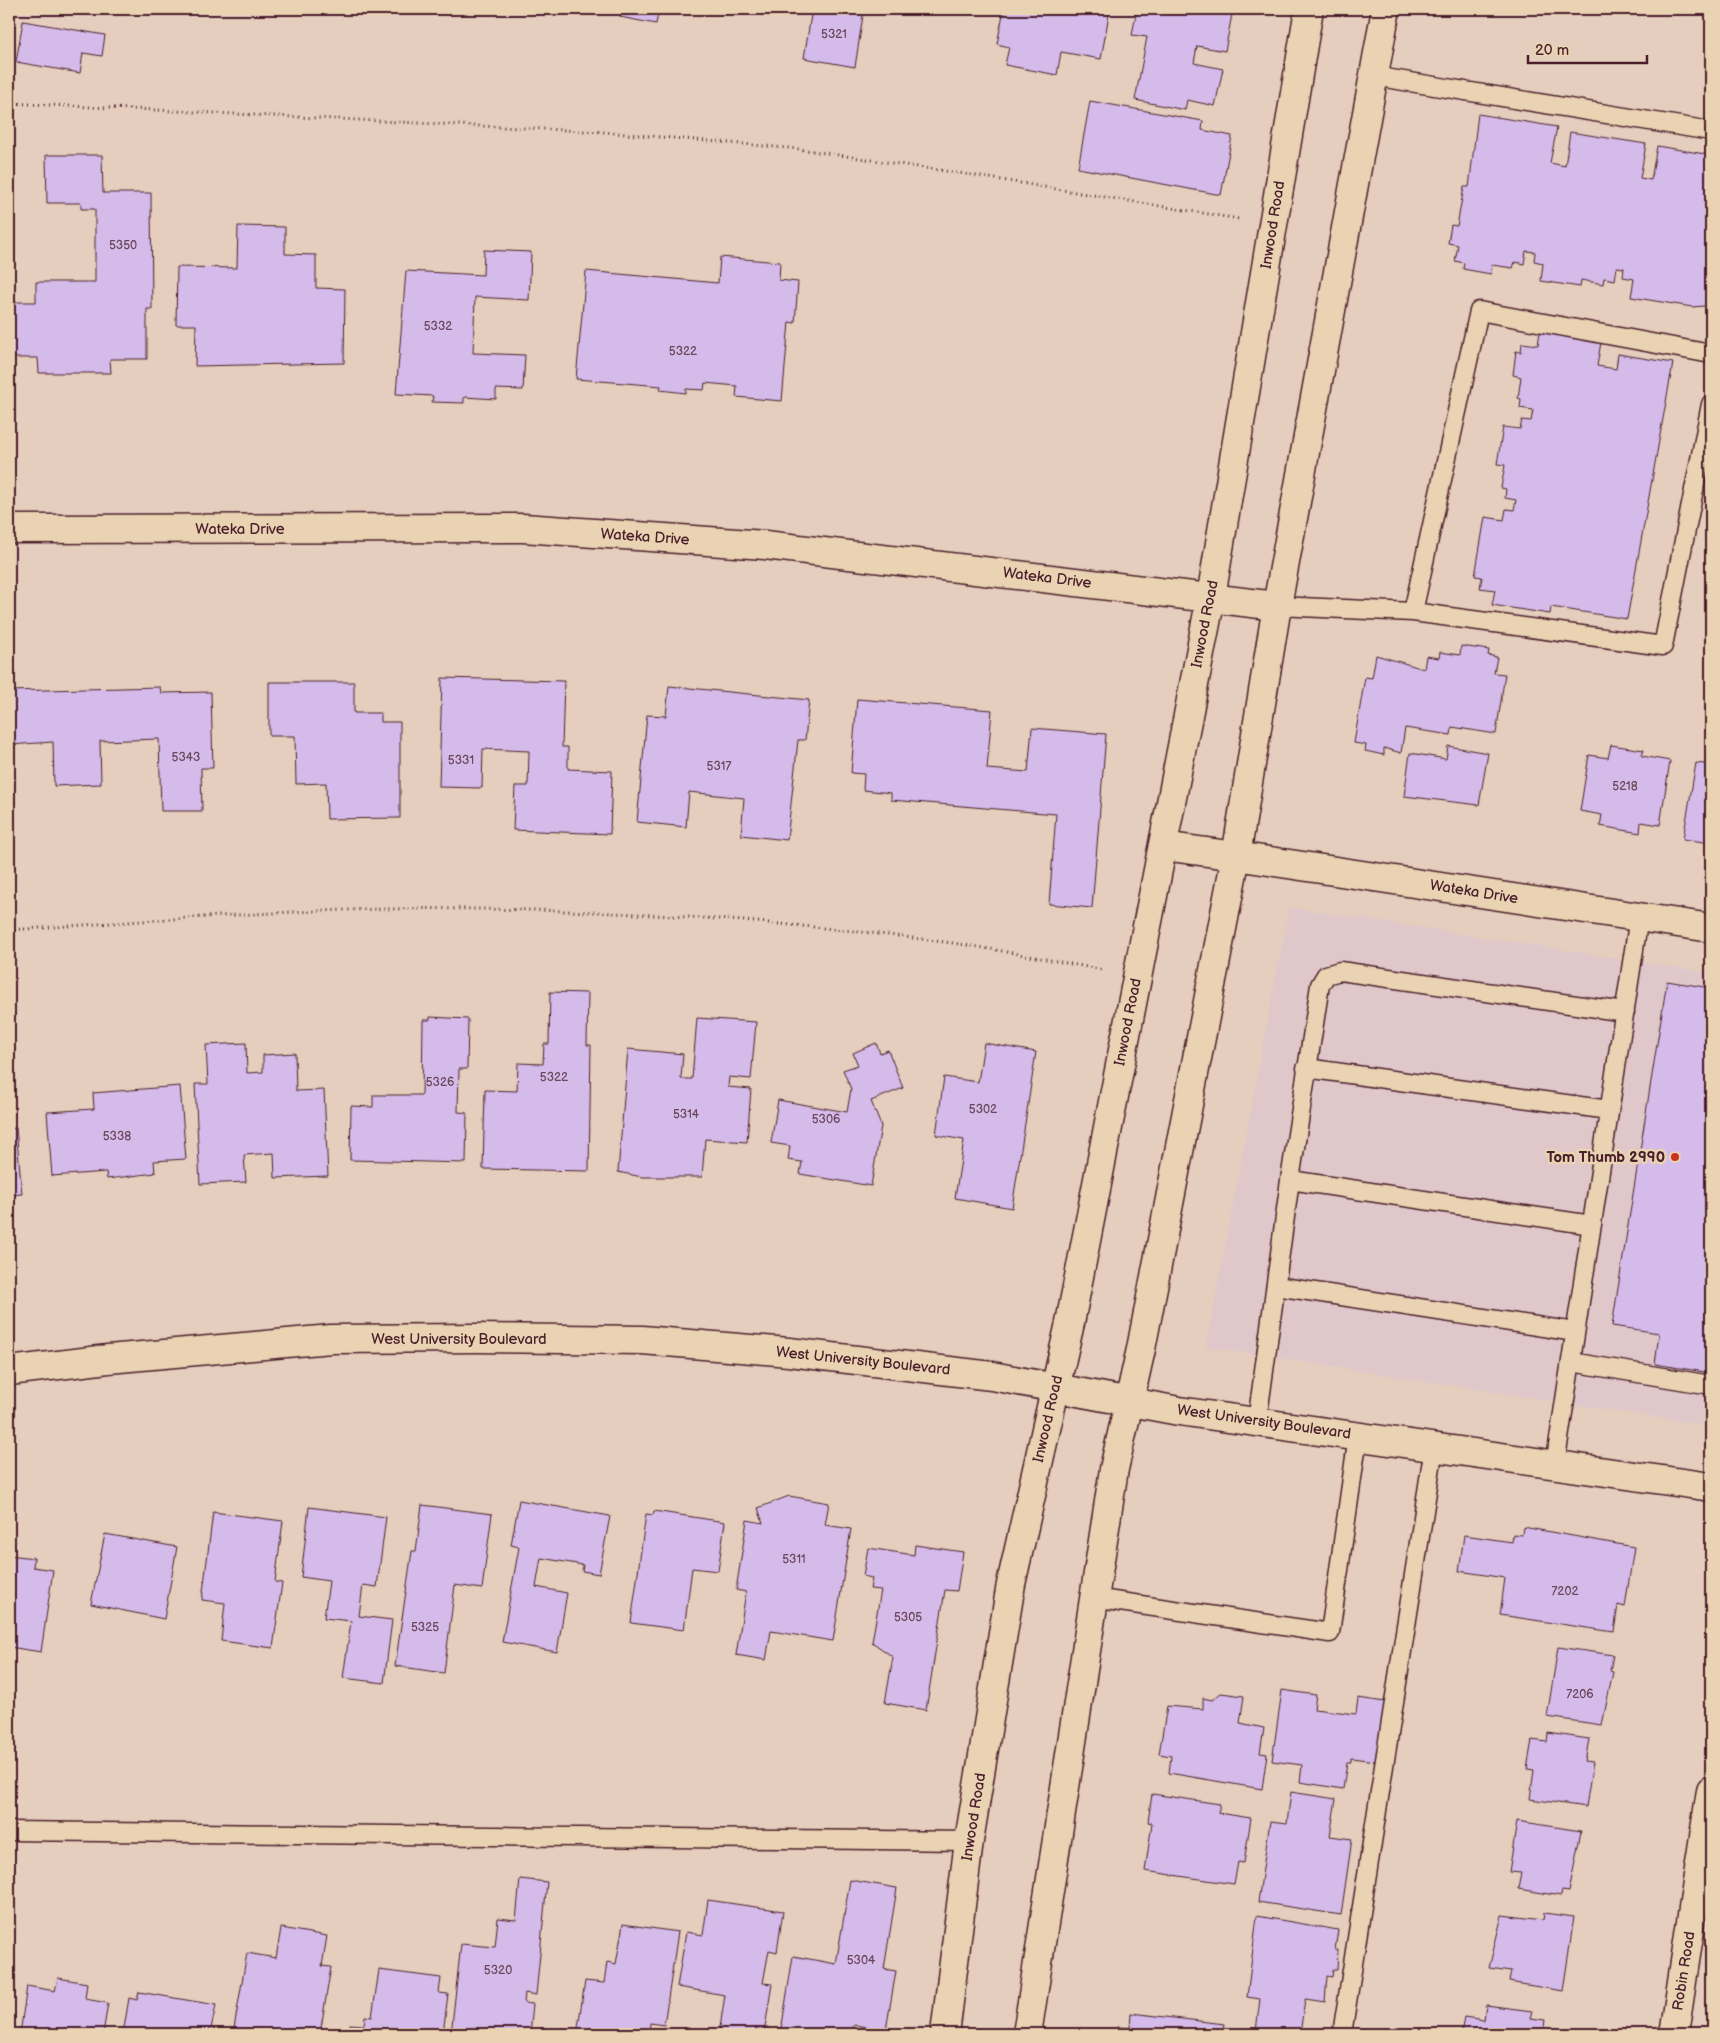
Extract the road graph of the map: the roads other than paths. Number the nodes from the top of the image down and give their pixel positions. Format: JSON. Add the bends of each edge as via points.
{"nodes":[{"id":1,"x":1309,"y":9,"type":"edge"},
{"id":2,"x":1386,"y":9,"type":"edge"},
{"id":3,"x":1373,"y":76,"type":"junction"},
{"id":4,"x":1711,"y":132,"type":"edge"},
{"id":5,"x":1711,"y":354,"type":"edge"},
{"id":6,"x":1711,"y":404,"type":"edge"},
{"id":7,"x":9,"y":529,"type":"edge"},
{"id":8,"x":1211,"y":597,"type":"junction"},
{"id":9,"x":1277,"y":606,"type":"junction"},
{"id":10,"x":1413,"y":612,"type":"junction"},
{"id":11,"x":1162,"y":846,"type":"junction"},
{"id":12,"x":1236,"y":856,"type":"junction"},
{"id":13,"x":1639,"y":917,"type":"junction"},
{"id":14,"x":1711,"y":928,"type":"edge"},
{"id":15,"x":1625,"y":1012,"type":"junction"},
{"id":16,"x":1306,"y":1068,"type":"junction"},
{"id":17,"x":1609,"y":1110,"type":"junction"},
{"id":18,"x":1290,"y":1180,"type":"junction"},
{"id":19,"x":1592,"y":1225,"type":"junction"},
{"id":20,"x":1276,"y":1286,"type":"junction"},
{"id":21,"x":1575,"y":1332,"type":"junction"},
{"id":22,"x":1570,"y":1362,"type":"junction"},
{"id":23,"x":9,"y":1371,"type":"edge"},
{"id":24,"x":1711,"y":1385,"type":"edge"},
{"id":25,"x":1054,"y":1386,"type":"junction"},
{"id":26,"x":1130,"y":1401,"type":"junction"},
{"id":27,"x":1257,"y":1422,"type":"junction"},
{"id":28,"x":1358,"y":1436,"type":"junction"},
{"id":29,"x":1434,"y":1447,"type":"junction"},
{"id":30,"x":1555,"y":1465,"type":"junction"},
{"id":31,"x":1711,"y":1487,"type":"edge"},
{"id":32,"x":1093,"y":1598,"type":"junction"},
{"id":33,"x":1711,"y":1790,"type":"edge"},
{"id":34,"x":9,"y":1831,"type":"edge"},
{"id":35,"x":969,"y":1840,"type":"junction"},
{"id":36,"x":945,"y":2034,"type":"edge"},
{"id":37,"x":1027,"y":2034,"type":"edge"},
{"id":38,"x":1342,"y":2034,"type":"edge"},
{"id":39,"x":1674,"y":2034,"type":"edge"}],
"edges":[{"from":1,"to":8,"type":"main road","name":"Inwood Road"},
{"from":2,"to":3,"type":"main road"},
{"from":3,"to":4,"type":"lane"},
{"from":3,"to":9,"type":"main road"},
{"from":5,"to":10,"type":"lane","via":[[1479,311]]},
{"from":6,"to":10,"type":"lane","via":[[1663,646]]},
{"from":7,"to":8,"type":"main road","name":"Wateka Drive","via":[[523,528],[765,545]]},
{"from":8,"to":9,"type":"main road","name":"Wateka Drive"},
{"from":8,"to":11,"type":"main road","name":"Inwood Road"},
{"from":9,"to":10,"type":"lane"},
{"from":9,"to":12,"type":"main road"},
{"from":11,"to":12,"type":"main road","name":"Wateka Drive"},
{"from":11,"to":25,"type":"main road","name":"Inwood Road","via":[[1070,1323]]},
{"from":12,"to":13,"type":"main road","name":"Wateka Drive"},
{"from":12,"to":26,"type":"main road"},
{"from":13,"to":14,"type":"main road","name":"Wateka Drive"},
{"from":13,"to":15,"type":"lane"},
{"from":15,"to":16,"type":"lane","via":[[1340,971],[1326,975],[1320,985]]},
{"from":15,"to":17,"type":"lane"},
{"from":16,"to":17,"type":"lane"},
{"from":16,"to":18,"type":"lane"},
{"from":17,"to":19,"type":"lane"},
{"from":18,"to":19,"type":"lane"},
{"from":18,"to":20,"type":"lane"},
{"from":19,"to":21,"type":"lane"},
{"from":20,"to":21,"type":"lane"},
{"from":20,"to":27,"type":"lane"},
{"from":21,"to":22,"type":"lane"},
{"from":22,"to":24,"type":"lane"},
{"from":22,"to":30,"type":"lane"},
{"from":23,"to":25,"type":"main road","name":"West University Boulevard","via":[[331,1340],[642,1340],[870,1360]]},
{"from":25,"to":26,"type":"main road","name":"West University Boulevard"},
{"from":25,"to":35,"type":"main road","name":"Inwood Road","via":[[1011,1584]]},
{"from":26,"to":27,"type":"main road","name":"West University Boulevard"},
{"from":26,"to":32,"type":"main road","via":[[1114,1469]]},
{"from":27,"to":28,"type":"main road","name":"West University Boulevard"},
{"from":28,"to":29,"type":"main road","name":"West University Boulevard"},
{"from":28,"to":32,"type":"lane","via":[[1330,1633]]},
{"from":29,"to":30,"type":"main road","name":"West University Boulevard"},
{"from":29,"to":38,"type":"lane"},
{"from":30,"to":31,"type":"main road","name":"West University Boulevard"},
{"from":32,"to":37,"type":"main road"},
{"from":33,"to":39,"type":"main road","name":"Robin Road"},
{"from":34,"to":35,"type":"lane"},
{"from":35,"to":36,"type":"main road","name":"Inwood Road"}]}
